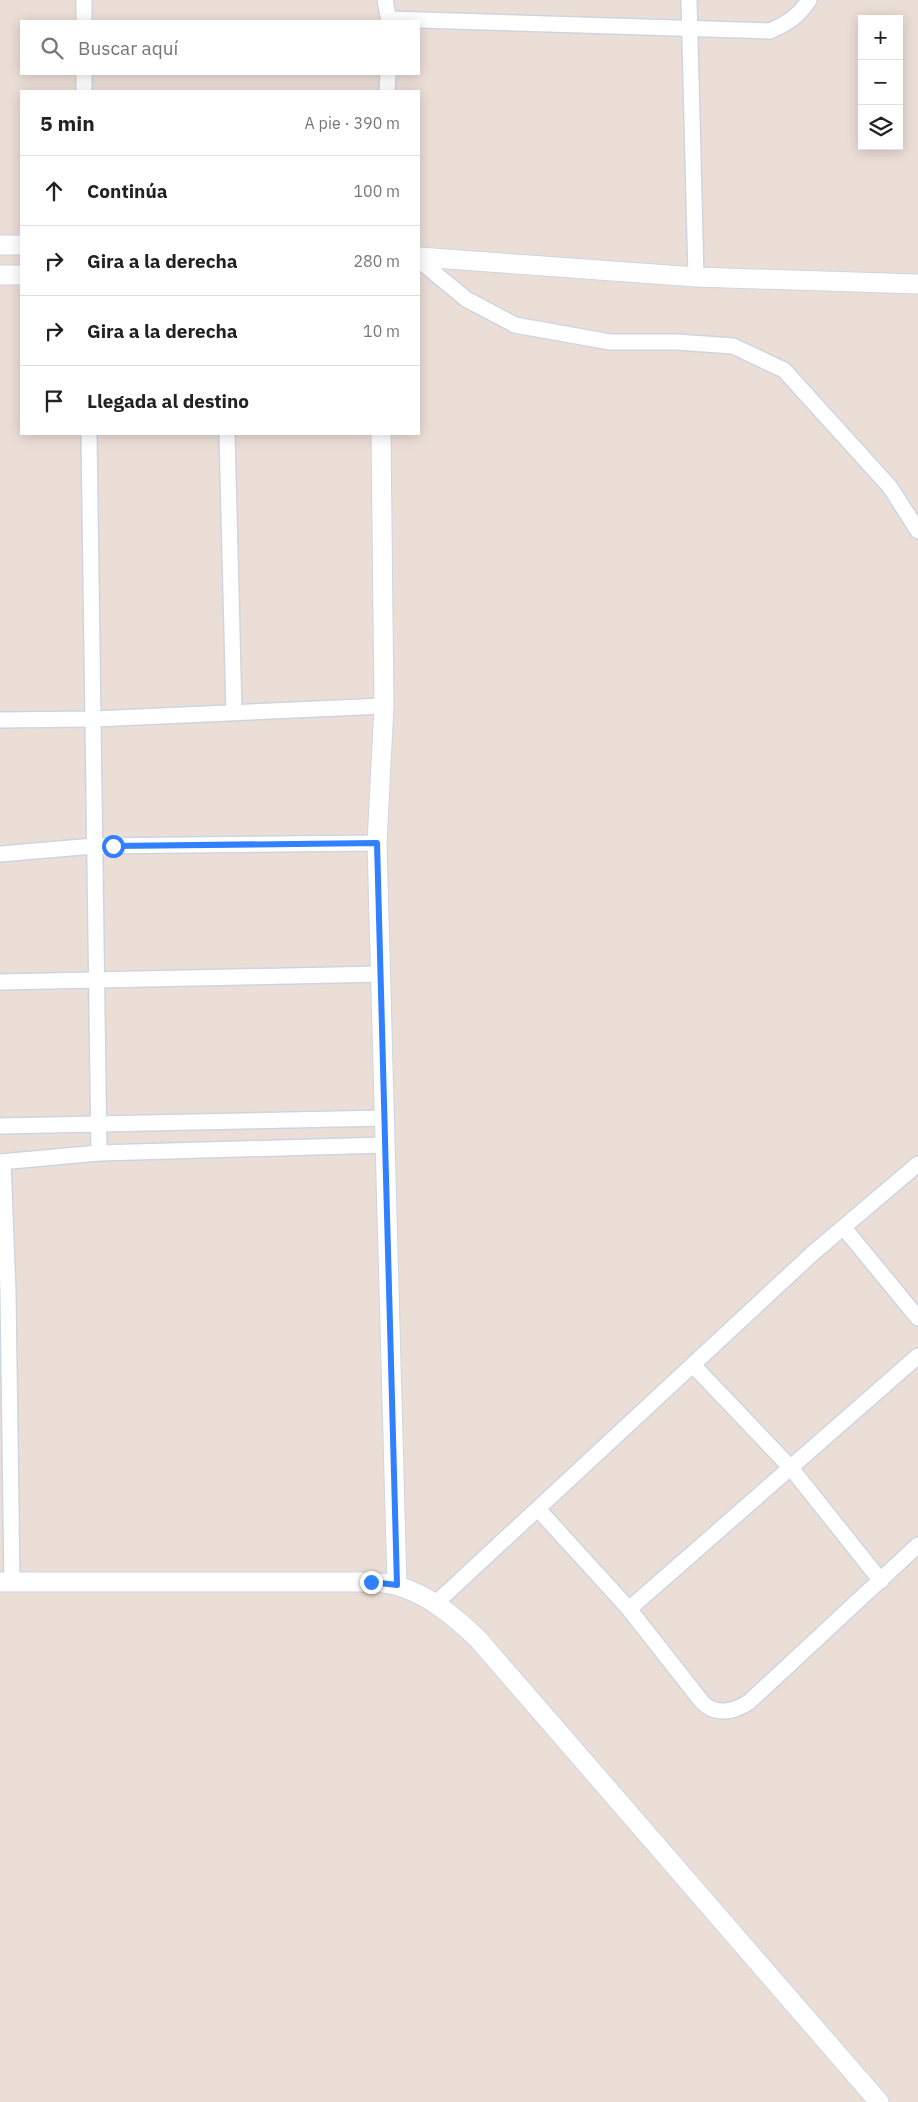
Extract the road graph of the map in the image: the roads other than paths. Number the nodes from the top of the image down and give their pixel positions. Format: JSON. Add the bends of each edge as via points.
{"nodes":[{"id":1,"x":84,"y":0,"type":"edge"},
{"id":2,"x":385,"y":0,"type":"edge"},
{"id":3,"x":688,"y":0,"type":"edge"},
{"id":4,"x":809,"y":0,"type":"edge"},
{"id":5,"x":84,"y":20,"type":"edge"},
{"id":6,"x":389,"y":20,"type":"edge"},
{"id":7,"x":420,"y":21,"type":"edge"},
{"id":8,"x":689,"y":28,"type":"junction"},
{"id":9,"x":84,"y":75,"type":"edge"},
{"id":10,"x":388,"y":75,"type":"edge"},
{"id":11,"x":84,"y":90,"type":"edge"},
{"id":12,"x":387,"y":90,"type":"edge"},
{"id":13,"x":0,"y":245,"type":"edge"},
{"id":14,"x":20,"y":245,"type":"edge"},
{"id":15,"x":420,"y":259,"type":"edge"},
{"id":16,"x":420,"y":260,"type":"edge"},
{"id":17,"x":0,"y":275,"type":"edge"},
{"id":18,"x":20,"y":275,"type":"edge"},
{"id":19,"x":696,"y":277,"type":"junction"},
{"id":20,"x":918,"y":284,"type":"edge"},
{"id":21,"x":89,"y":435,"type":"edge"},
{"id":22,"x":227,"y":435,"type":"edge"},
{"id":23,"x":381,"y":435,"type":"edge"},
{"id":24,"x":918,"y":531,"type":"edge"},
{"id":25,"x":384,"y":706,"type":"junction"},
{"id":26,"x":234,"y":712,"type":"junction"},
{"id":27,"x":94,"y":718,"type":"junction"},
{"id":28,"x":0,"y":720,"type":"edge"},
{"id":29,"x":377,"y":843,"type":"junction"},
{"id":30,"x":94,"y":846,"type":"junction"},
{"id":31,"x":0,"y":854,"type":"edge"},
{"id":32,"x":381,"y":974,"type":"junction"},
{"id":33,"x":96,"y":980,"type":"junction"},
{"id":34,"x":0,"y":982,"type":"edge"},
{"id":35,"x":384,"y":1118,"type":"junction"},
{"id":36,"x":98,"y":1124,"type":"junction"},
{"id":37,"x":0,"y":1126,"type":"edge"},
{"id":38,"x":385,"y":1146,"type":"junction"},
{"id":39,"x":99,"y":1152,"type":"junction"},
{"id":40,"x":1,"y":1162,"type":"edge"},
{"id":41,"x":918,"y":1164,"type":"edge"},
{"id":42,"x":844,"y":1228,"type":"junction"},
{"id":43,"x":4,"y":1291,"type":"edge"},
{"id":44,"x":918,"y":1318,"type":"edge"},
{"id":45,"x":918,"y":1356,"type":"edge"},
{"id":46,"x":692,"y":1365,"type":"junction"},
{"id":47,"x":5,"y":1441,"type":"edge"},
{"id":48,"x":791,"y":1468,"type":"junction"},
{"id":49,"x":538,"y":1508,"type":"junction"},
{"id":50,"x":918,"y":1545,"type":"edge"},
{"id":51,"x":880,"y":1581,"type":"junction"},
{"id":52,"x":6,"y":1582,"type":"edge"},
{"id":53,"x":397,"y":1585,"type":"junction"},
{"id":54,"x":436,"y":1604,"type":"junction"},
{"id":55,"x":629,"y":1609,"type":"junction"},
{"id":56,"x":879,"y":2102,"type":"edge"}],
"edges":[{"from":1,"to":5,"type":"street"},
{"from":2,"to":6,"type":"street"},
{"from":3,"to":8,"type":"street"},
{"from":4,"to":8,"type":"street","via":[[801,14],[788,24],[770,31]]},
{"from":7,"to":8,"type":"street"},
{"from":8,"to":19,"type":"street"},
{"from":9,"to":11,"type":"street"},
{"from":10,"to":12,"type":"street"},
{"from":13,"to":14,"type":"street"},
{"from":15,"to":19,"type":"street"},
{"from":16,"to":24,"type":"street","via":[[466,299],[515,325],[610,342],[733,346],[784,370],[890,486]]},
{"from":17,"to":18,"type":"street"},
{"from":19,"to":20,"type":"street"},
{"from":21,"to":27,"type":"street"},
{"from":22,"to":26,"type":"street"},
{"from":23,"to":25,"type":"street"},
{"from":25,"to":26,"type":"street"},
{"from":25,"to":29,"type":"street"},
{"from":26,"to":27,"type":"street"},
{"from":27,"to":28,"type":"street"},
{"from":27,"to":30,"type":"street"},
{"from":29,"to":30,"type":"street"},
{"from":29,"to":32,"type":"street"},
{"from":30,"to":31,"type":"street"},
{"from":30,"to":33,"type":"street"},
{"from":32,"to":33,"type":"street"},
{"from":32,"to":35,"type":"street"},
{"from":33,"to":34,"type":"street"},
{"from":33,"to":36,"type":"street"},
{"from":35,"to":36,"type":"street"},
{"from":35,"to":38,"type":"street"},
{"from":36,"to":37,"type":"street"},
{"from":36,"to":39,"type":"street"},
{"from":38,"to":39,"type":"street"},
{"from":38,"to":53,"type":"street"},
{"from":39,"to":40,"type":"street"},
{"from":40,"to":43,"type":"street"},
{"from":41,"to":42,"type":"street"},
{"from":42,"to":44,"type":"street"},
{"from":42,"to":46,"type":"street"},
{"from":43,"to":47,"type":"street"},
{"from":45,"to":48,"type":"street"},
{"from":46,"to":48,"type":"street"},
{"from":46,"to":49,"type":"street"},
{"from":47,"to":52,"type":"street"},
{"from":48,"to":51,"type":"street"},
{"from":48,"to":55,"type":"street"},
{"from":49,"to":54,"type":"street"},
{"from":49,"to":55,"type":"street"},
{"from":50,"to":51,"type":"street"},
{"from":51,"to":55,"type":"street","via":[[749,1702],[733,1710],[708,1708]]},
{"from":52,"to":53,"type":"street","via":[[345,1581]]},
{"from":53,"to":54,"type":"street"},
{"from":54,"to":56,"type":"street","via":[[478,1639]]}]}
